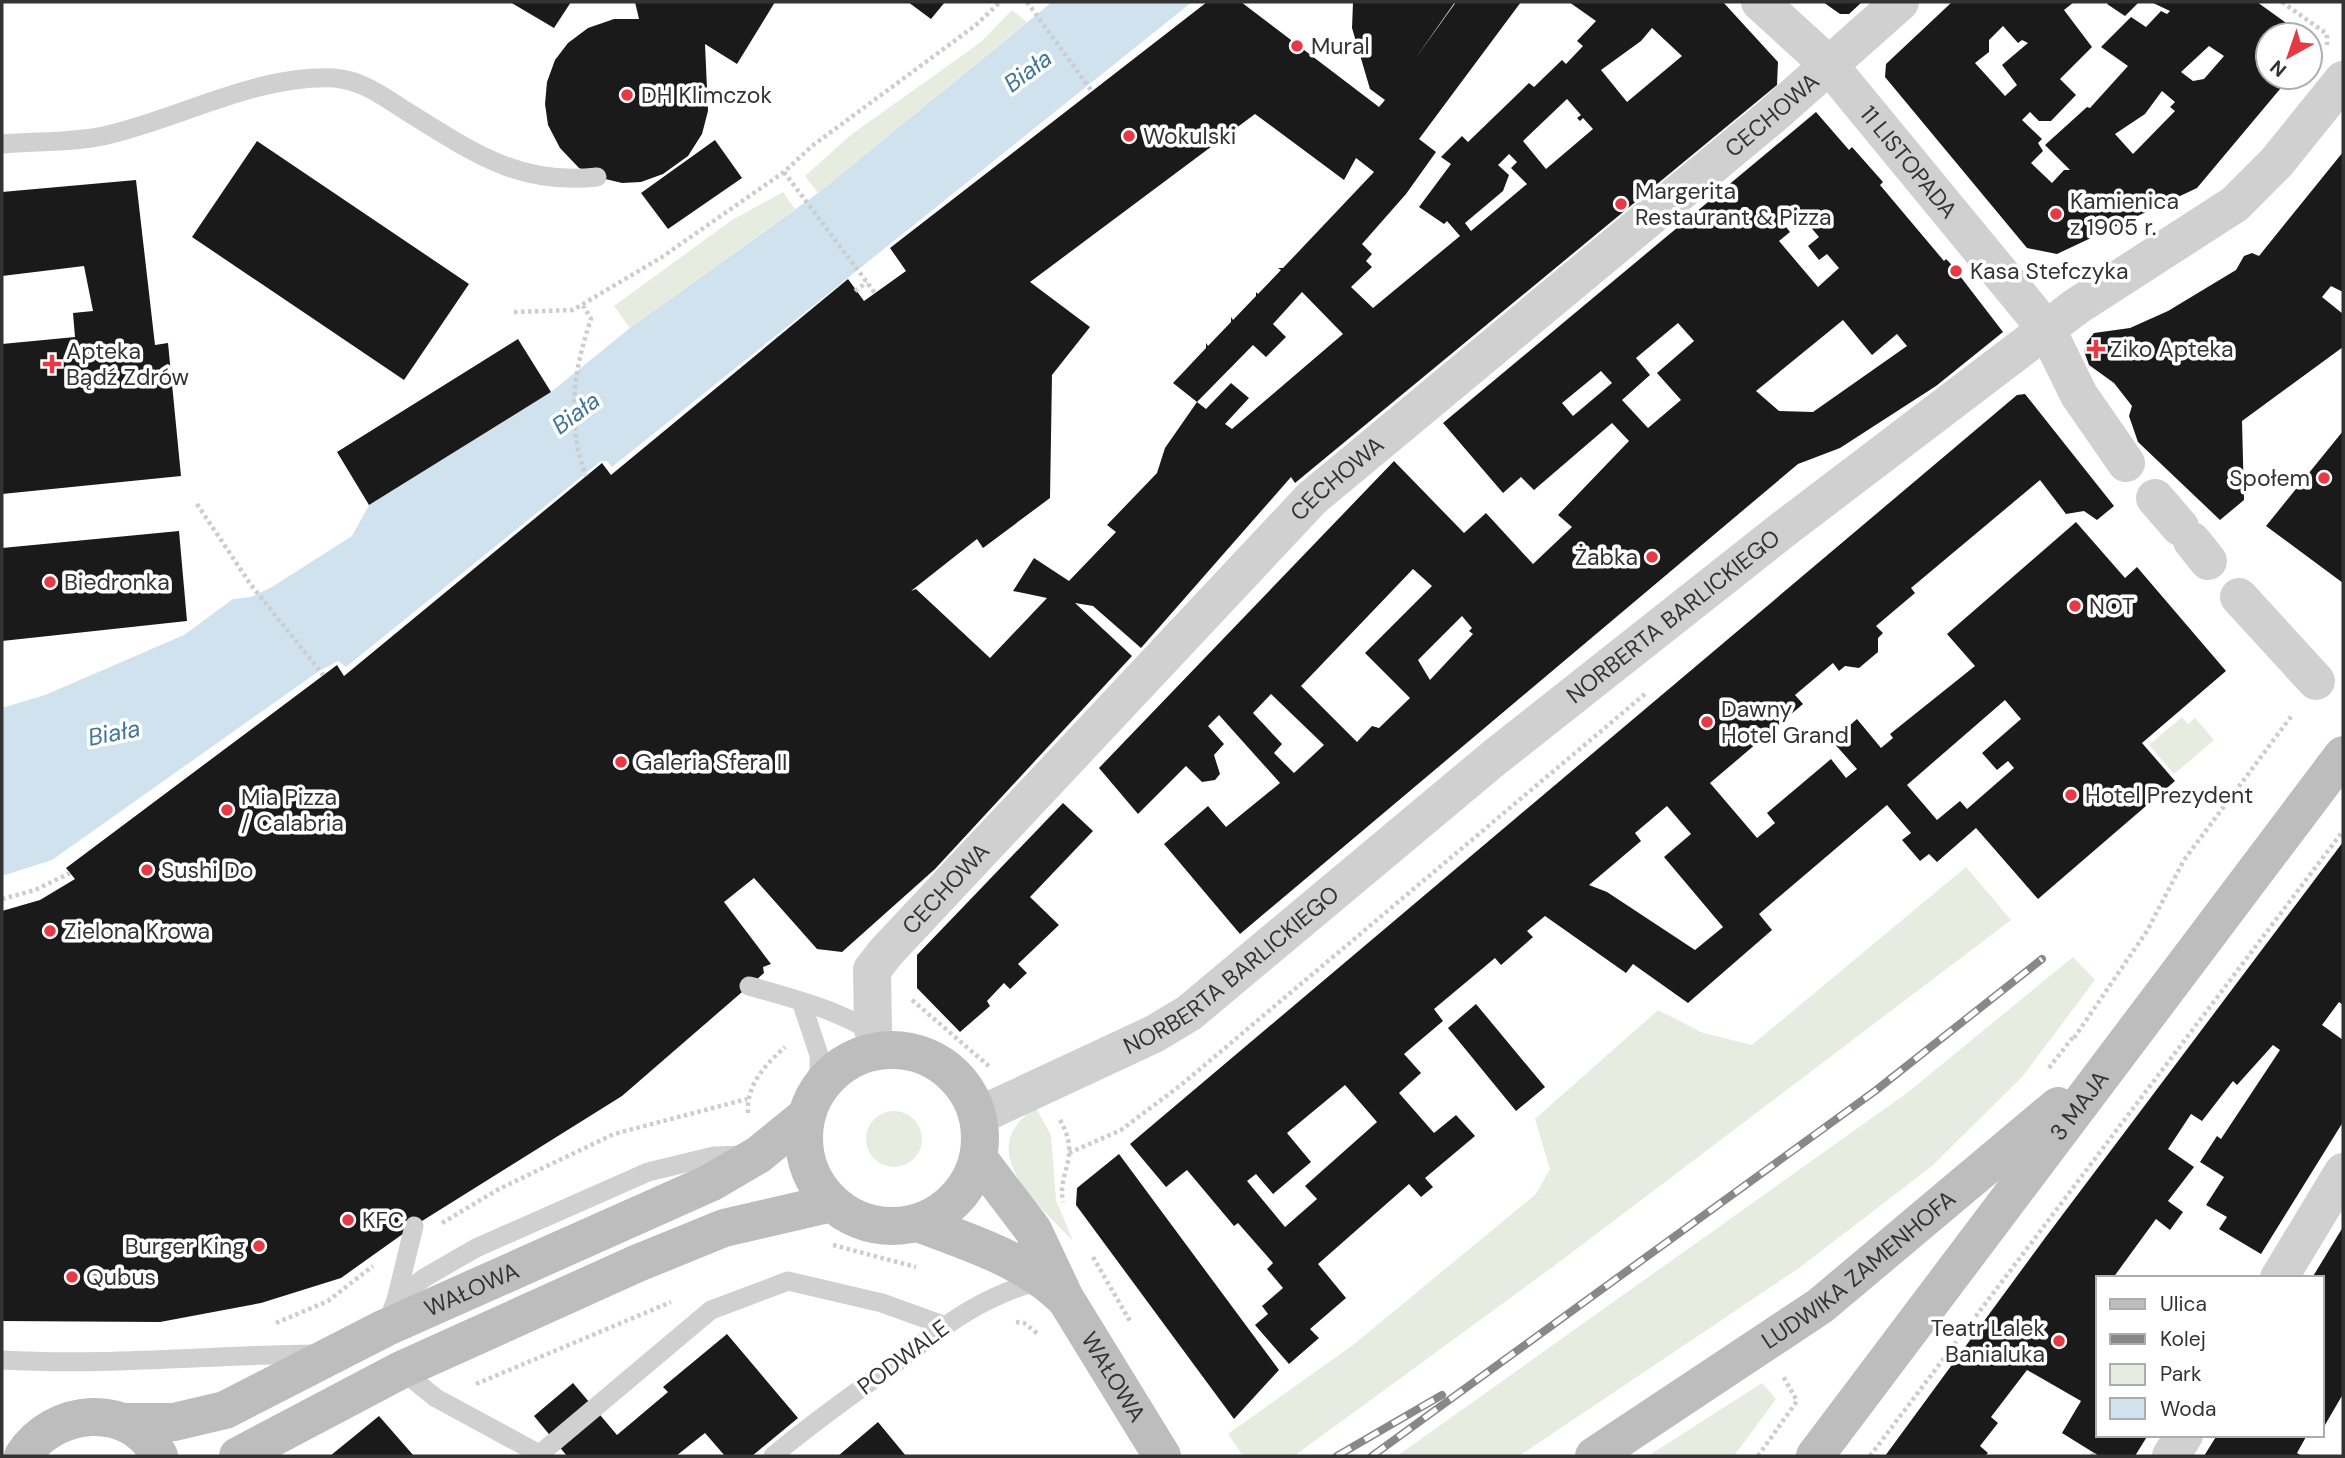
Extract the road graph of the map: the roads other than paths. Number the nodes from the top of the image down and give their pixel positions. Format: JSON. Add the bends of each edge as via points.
{"nodes":[{"id":1,"x":1760,"y":2,"type":"edge"},
{"id":2,"x":1900,"y":2,"type":"edge"},
{"id":3,"x":1829,"y":65,"type":"junction"},
{"id":4,"x":2338,"y":65,"type":"edge"},
{"id":5,"x":2,"y":144,"type":"edge"},
{"id":6,"x":597,"y":177,"type":"dead end"},
{"id":7,"x":2047,"y":330,"type":"junction"},
{"id":8,"x":2316,"y":681,"type":"road end"},
{"id":9,"x":2343,"y":755,"type":"edge"},
{"id":10,"x":749,"y":986,"type":"dead end"},
{"id":11,"x":801,"y":1001,"type":"junction"},
{"id":12,"x":886,"y":1040,"type":"junction"},
{"id":13,"x":2108,"y":1064,"type":"junction"},
{"id":14,"x":813,"y":1102,"type":"junction"},
{"id":15,"x":978,"y":1116,"type":"junction"},
{"id":16,"x":979,"y":1159,"type":"junction"},
{"id":17,"x":2343,"y":1172,"type":"edge"},
{"id":18,"x":832,"y":1203,"type":"junction"},
{"id":19,"x":918,"y":1223,"type":"junction"},
{"id":20,"x":412,"y":1235,"type":"road end"},
{"id":21,"x":2280,"y":1276,"type":"edge"},
{"id":22,"x":1055,"y":1289,"type":"junction"},
{"id":23,"x":391,"y":1314,"type":"junction"},
{"id":24,"x":943,"y":1325,"type":"junction"},
{"id":25,"x":331,"y":1354,"type":"junction"},
{"id":26,"x":2,"y":1360,"type":"edge"},
{"id":27,"x":401,"y":1370,"type":"junction"},
{"id":28,"x":123,"y":1422,"type":"junction"},
{"id":29,"x":2,"y":1431,"type":"edge"},
{"id":30,"x":2183,"y":1437,"type":"edge"},
{"id":31,"x":35,"y":1442,"type":"edge"},
{"id":32,"x":542,"y":1455,"type":"edge"},
{"id":33,"x":159,"y":1456,"type":"edge"},
{"id":34,"x":238,"y":1456,"type":"edge"},
{"id":35,"x":773,"y":1456,"type":"edge"},
{"id":36,"x":1163,"y":1456,"type":"edge"},
{"id":37,"x":1594,"y":1456,"type":"edge"},
{"id":38,"x":1815,"y":1456,"type":"edge"},
{"id":39,"x":2171,"y":1456,"type":"edge"}],
"edges":[{"from":1,"to":3,"type":"street","name":"11 LISTOPADA"},
{"from":2,"to":3,"type":"street","name":"CECHOWA"},
{"from":3,"to":7,"type":"street","name":"11 LISTOPADA"},
{"from":3,"to":12,"type":"street","name":"CECHOWA","via":[[1312,498],[886,952],[872,971]]},
{"from":4,"to":7,"type":"street","name":"NORBERTA BARLICKIEGO","via":[[2276,163],[2235,204],[2123,273]]},
{"from":5,"to":6,"type":"lane","via":[[102,136],[278,83],[336,78],[363,84],[522,174],[570,180]]},
{"from":7,"to":8,"type":"street","name":"11 LISTOPADA","via":[[2079,395],[2140,480]]},
{"from":7,"to":15,"type":"street","name":"NORBERTA BARLICKIEGO","via":[[1785,527],[1531,728],[1189,1013],[1154,1034]]},
{"from":9,"to":13,"type":"street","name":"3 MAJA"},
{"from":10,"to":11,"type":"lane"},
{"from":11,"to":12,"type":"lane","via":[[829,1009]]},
{"from":11,"to":14,"type":"lane","via":[[818,1055]]},
{"from":12,"to":14,"type":"street","via":[[840,1066]]},
{"from":12,"to":15,"type":"street","via":[[949,1070],[967,1090]]},
{"from":13,"to":37,"type":"street","name":"LUDWIKA ZAMENHOFA","via":[[1820,1306]]},
{"from":13,"to":38,"type":"street","name":"3 MAJA"},
{"from":14,"to":18,"type":"street","via":[[804,1147],[813,1178]]},
{"from":14,"to":23,"type":"street","name":"WAŁOWA","via":[[758,1155],[710,1184]]},
{"from":15,"to":16,"type":"street"},
{"from":16,"to":19,"type":"street","via":[[966,1187],[945,1210]]},
{"from":16,"to":22,"type":"street","name":"WAŁOWA","via":[[1033,1230]]},
{"from":17,"to":21,"type":"street"},
{"from":18,"to":19,"type":"street","via":[[858,1219],[887,1227]]},
{"from":18,"to":27,"type":"street","name":"WAŁOWA","via":[[724,1228]]},
{"from":19,"to":22,"type":"street","via":[[983,1247]]},
{"from":20,"to":23,"type":"lane"},
{"from":22,"to":24,"type":"lane","name":"PODWALE","via":[[1012,1289]]},
{"from":22,"to":36,"type":"street","name":"WAŁOWA"},
{"from":23,"to":25,"type":"street","name":"WAŁOWA"},
{"from":24,"to":32,"type":"lane","via":[[882,1303],[788,1281],[711,1310]]},
{"from":24,"to":35,"type":"lane","name":"PODWALE"},
{"from":25,"to":26,"type":"lane","via":[[129,1363]]},
{"from":25,"to":28,"type":"street","name":"WAŁOWA","via":[[225,1410],[174,1422]]},
{"from":27,"to":32,"type":"lane","via":[[436,1398]]},
{"from":27,"to":34,"type":"street","name":"WAŁOWA"},
{"from":28,"to":31,"type":"street","name":"WAŁOWA","via":[[97,1416],[71,1418]]},
{"from":28,"to":33,"type":"street","via":[[142,1435]]},
{"from":29,"to":31,"type":"street","name":"WAŁOWA"},
{"from":30,"to":39,"type":"street"}]}
